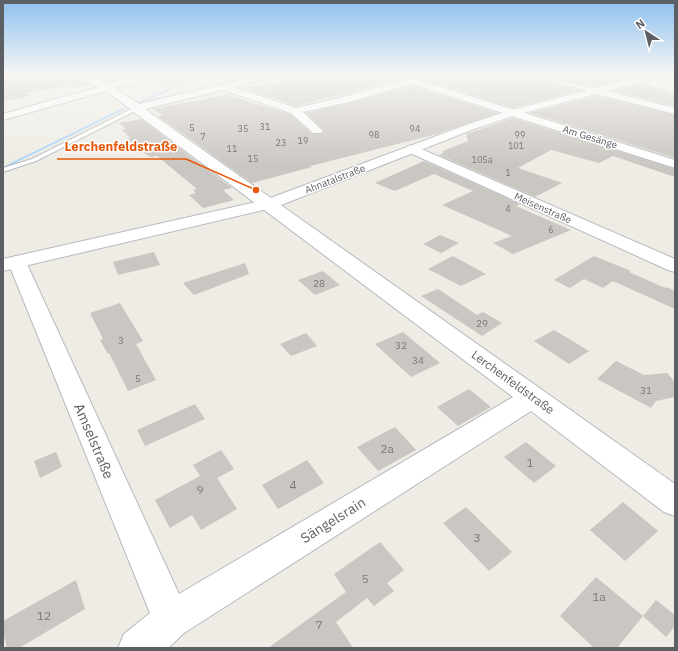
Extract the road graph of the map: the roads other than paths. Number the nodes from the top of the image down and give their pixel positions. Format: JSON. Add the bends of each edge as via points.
{"nodes":[{"id":1,"x":49,"y":104,"type":"edge"},
{"id":2,"x":131,"y":104,"type":"edge"},
{"id":3,"x":151,"y":104,"type":"edge"},
{"id":4,"x":275,"y":104,"type":"edge"},
{"id":5,"x":325,"y":104,"type":"edge"},
{"id":6,"x":485,"y":104,"type":"edge"},
{"id":7,"x":545,"y":104,"type":"edge"},
{"id":8,"x":649,"y":104,"type":"edge"},
{"id":9,"x":136,"y":108,"type":"junction"},
{"id":10,"x":295,"y":111,"type":"junction"},
{"id":11,"x":675,"y":111,"type":"edge"},
{"id":12,"x":512,"y":113,"type":"junction"},
{"id":13,"x":3,"y":117,"type":"edge"},
{"id":14,"x":317,"y":131,"type":"dead end"},
{"id":15,"x":412,"y":149,"type":"junction"},
{"id":16,"x":675,"y":164,"type":"edge"},
{"id":17,"x":3,"y":170,"type":"edge"},
{"id":18,"x":270,"y":204,"type":"junction"},
{"id":19,"x":10,"y":264,"type":"edge"},
{"id":20,"x":675,"y":266,"type":"edge"},
{"id":21,"x":533,"y":397,"type":"junction"},
{"id":22,"x":675,"y":502,"type":"edge"},
{"id":23,"x":171,"y":620,"type":"junction"},
{"id":24,"x":138,"y":648,"type":"edge"}],
"edges":[{"from":1,"to":13,"type":"street"},
{"from":2,"to":9,"type":"street","name":"Lerchenfeldstraße"},
{"from":3,"to":9,"type":"street"},
{"from":4,"to":10,"type":"street"},
{"from":5,"to":10,"type":"street"},
{"from":6,"to":12,"type":"street","name":"Am Gesänge"},
{"from":7,"to":12,"type":"street","name":"Ahnatalstraße"},
{"from":8,"to":11,"type":"street"},
{"from":9,"to":17,"type":"lane","via":[[34,160]]},
{"from":9,"to":18,"type":"street","name":"Lerchenfeldstraße"},
{"from":10,"to":14,"type":"street"},
{"from":12,"to":15,"type":"street","name":"Ahnatalstraße"},
{"from":12,"to":16,"type":"street","name":"Am Gesänge"},
{"from":15,"to":18,"type":"street","name":"Ahnatalstraße"},
{"from":15,"to":20,"type":"street","name":"Meisenstraße"},
{"from":18,"to":19,"type":"street","name":"Ahnatalstraße"},
{"from":18,"to":21,"type":"street","name":"Lerchenfeldstraße"},
{"from":19,"to":23,"type":"street","name":"Amselstraße"},
{"from":21,"to":22,"type":"street","name":"Lerchenfeldstraße"},
{"from":21,"to":23,"type":"street","name":"Sängelsrain"},
{"from":23,"to":24,"type":"street","name":"Sängelsrain"}]}
